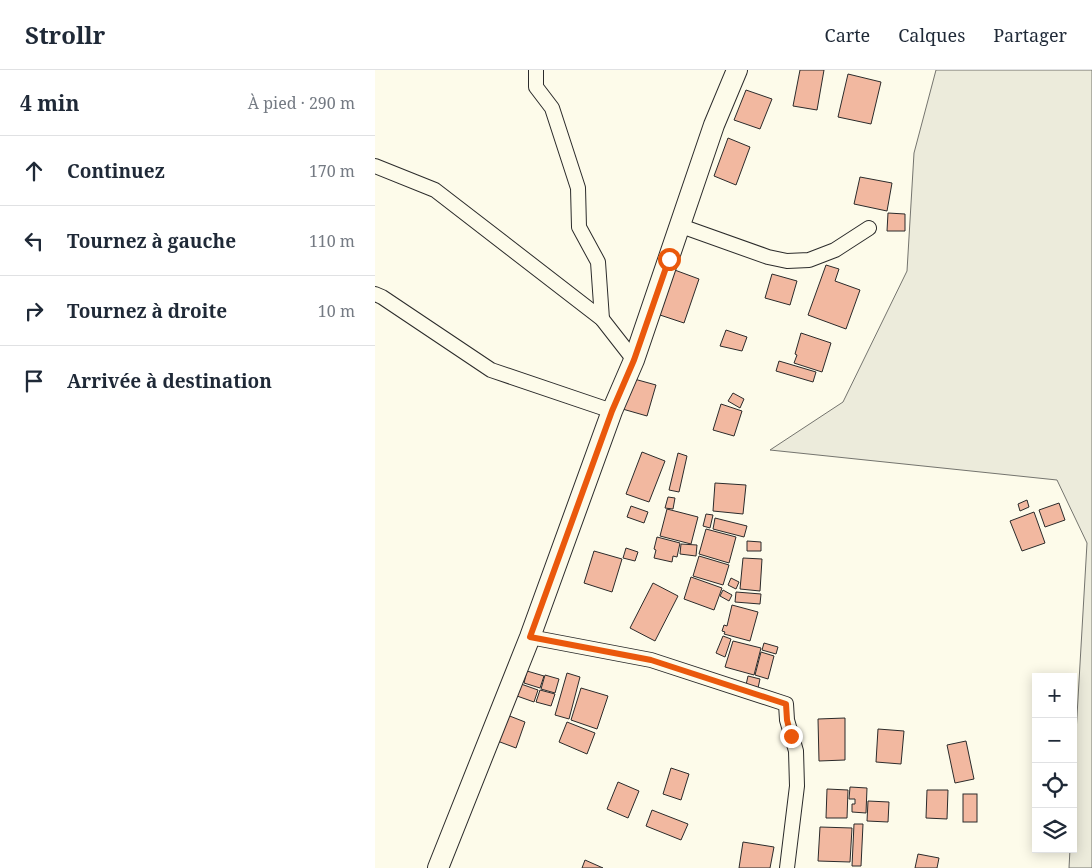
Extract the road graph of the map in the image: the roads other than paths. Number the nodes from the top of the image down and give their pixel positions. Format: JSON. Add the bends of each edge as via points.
{"nodes":[{"id":1,"x":537,"y":70,"type":"edge"},
{"id":2,"x":737,"y":70,"type":"edge"},
{"id":3,"x":375,"y":166,"type":"edge"},
{"id":4,"x":681,"y":226,"type":"junction"},
{"id":5,"x":869,"y":228,"type":"dead end"},
{"id":6,"x":375,"y":294,"type":"edge"},
{"id":7,"x":602,"y":319,"type":"junction"},
{"id":8,"x":634,"y":360,"type":"junction"},
{"id":9,"x":612,"y":411,"type":"junction"},
{"id":10,"x":530,"y":637,"type":"junction"},
{"id":11,"x":438,"y":868,"type":"edge"},
{"id":12,"x":787,"y":868,"type":"edge"}],
"edges":[{"from":1,"to":7,"type":"street","via":[[536,87],[552,108],[577,188],[579,228],[599,262]]},
{"from":2,"to":4,"type":"street","via":[[714,125]]},
{"from":3,"to":7,"type":"street","via":[[435,190]]},
{"from":4,"to":5,"type":"street","via":[[768,258],[787,261],[809,260],[835,250]]},
{"from":4,"to":8,"type":"street"},
{"from":6,"to":9,"type":"street","via":[[491,370]]},
{"from":7,"to":8,"type":"street"},
{"from":8,"to":9,"type":"street"},
{"from":9,"to":10,"type":"street"},
{"from":10,"to":11,"type":"street"},
{"from":10,"to":12,"type":"street","via":[[651,660],[786,704],[796,751],[797,786]]}]}
